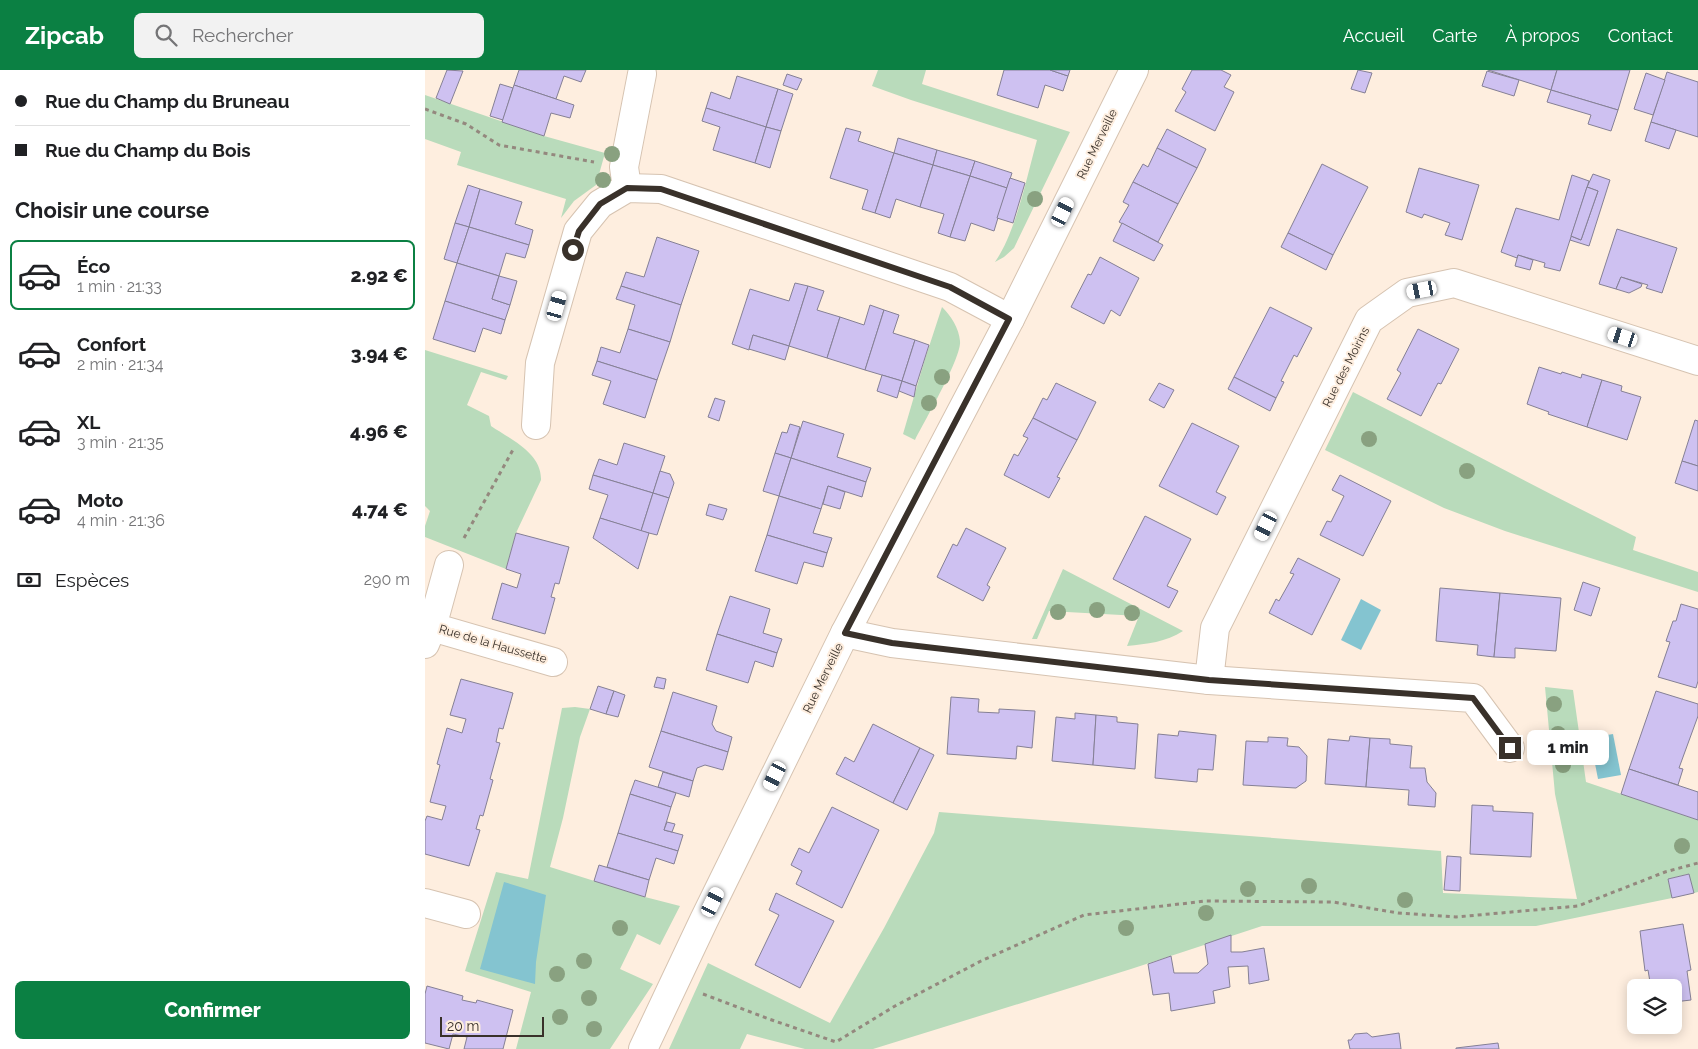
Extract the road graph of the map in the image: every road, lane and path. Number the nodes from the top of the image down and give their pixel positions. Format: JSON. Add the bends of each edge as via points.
{"nodes":[{"id":1,"x":1134,"y":70,"type":"edge"},
{"id":2,"x":642,"y":74,"type":"dead end"},
{"id":3,"x":425,"y":109,"type":"edge"},
{"id":4,"x":625,"y":178,"type":"junction"},
{"id":5,"x":1009,"y":319,"type":"junction"},
{"id":6,"x":1698,"y":361,"type":"edge"},
{"id":7,"x":536,"y":425,"type":"joint"},
{"id":8,"x":449,"y":565,"type":"joint"},
{"id":9,"x":845,"y":633,"type":"junction"},
{"id":10,"x":429,"y":635,"type":"edge"},
{"id":11,"x":553,"y":662,"type":"dead end"},
{"id":12,"x":1209,"y":680,"type":"junction"},
{"id":13,"x":1510,"y":748,"type":"dead end"},
{"id":14,"x":1698,"y":863,"type":"edge"},
{"id":15,"x":425,"y":903,"type":"edge"},
{"id":16,"x":466,"y":914,"type":"dead end"},
{"id":17,"x":674,"y":982,"type":"junction"},
{"id":18,"x":643,"y":1049,"type":"edge"}],
"edges":[{"from":1,"to":5,"type":"street","name":"Rue Merveille"},
{"from":2,"to":4,"type":"street"},
{"from":3,"to":4,"type":"path","via":[[466,124],[499,145]]},
{"from":4,"to":5,"type":"street","via":[[950,287]]},
{"from":4,"to":7,"type":"street","via":[[579,231],[540,363]]},
{"from":5,"to":9,"type":"street","name":"Rue Merveille"},
{"from":6,"to":12,"type":"street","name":"Rue des Moirins","via":[[1454,283],[1407,293],[1369,320],[1215,628]]},
{"from":7,"to":8,"type":"path","via":[[513,450]]},
{"from":8,"to":10,"type":"street","name":"Rue de la Haussette"},
{"from":9,"to":12,"type":"street","via":[[892,643]]},
{"from":9,"to":17,"type":"street","name":"Rue Merveille"},
{"from":10,"to":11,"type":"street","name":"Rue de la Haussette"},
{"from":12,"to":13,"type":"street","via":[[1473,698]]},
{"from":14,"to":17,"type":"path","via":[[1665,872],[1578,906],[1456,917],[1398,913],[1333,902],[1205,901],[1084,915],[981,961],[895,1006],[836,1042]]},
{"from":15,"to":16,"type":"street"},
{"from":17,"to":18,"type":"street","name":"Rue Merveille"}]}
